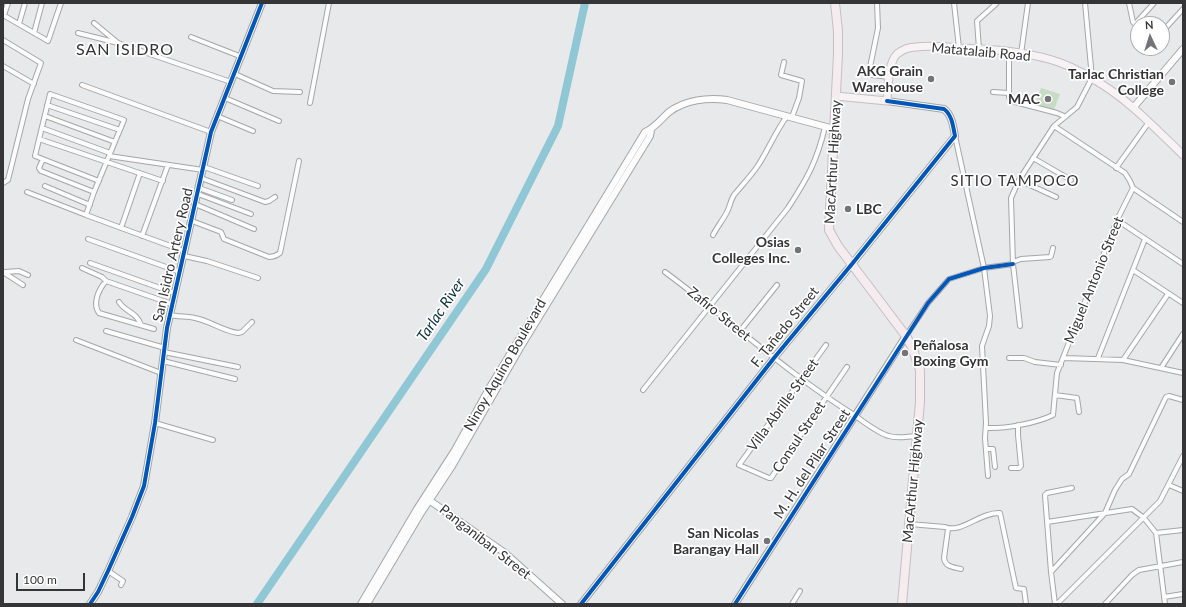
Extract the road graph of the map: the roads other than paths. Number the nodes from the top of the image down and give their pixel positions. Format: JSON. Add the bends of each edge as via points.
{"nodes":[{"id":1,"x":8,"y":3,"type":"edge"},
{"id":2,"x":25,"y":3,"type":"edge"},
{"id":3,"x":42,"y":3,"type":"edge"},
{"id":4,"x":61,"y":3,"type":"edge"},
{"id":5,"x":262,"y":3,"type":"edge"},
{"id":6,"x":329,"y":3,"type":"edge"},
{"id":7,"x":835,"y":3,"type":"edge"},
{"id":8,"x":878,"y":3,"type":"edge"},
{"id":9,"x":954,"y":3,"type":"edge"},
{"id":10,"x":997,"y":3,"type":"edge"},
{"id":11,"x":1028,"y":3,"type":"edge"},
{"id":12,"x":1085,"y":3,"type":"edge"},
{"id":13,"x":1128,"y":3,"type":"edge"},
{"id":14,"x":1154,"y":3,"type":"edge"},
{"id":15,"x":1183,"y":9,"type":"edge"},
{"id":16,"x":4,"y":15,"type":"edge"},
{"id":17,"x":1131,"y":16,"type":"edge"},
{"id":18,"x":1144,"y":16,"type":"edge"},
{"id":19,"x":94,"y":23,"type":"dead end"},
{"id":20,"x":1170,"y":23,"type":"edge"},
{"id":21,"x":19,"y":24,"type":"junction"},
{"id":22,"x":34,"y":33,"type":"junction"},
{"id":23,"x":78,"y":33,"type":"dead end"},
{"id":24,"x":191,"y":37,"type":"dead end"},
{"id":25,"x":3,"y":40,"type":"edge"},
{"id":26,"x":118,"y":43,"type":"junction"},
{"id":27,"x":960,"y":48,"type":"junction"},
{"id":28,"x":979,"y":48,"type":"junction"},
{"id":29,"x":1183,"y":50,"type":"edge"},
{"id":30,"x":1009,"y":52,"type":"junction"},
{"id":31,"x":1021,"y":54,"type":"junction"},
{"id":32,"x":242,"y":57,"type":"junction"},
{"id":33,"x":784,"y":62,"type":"dead end"},
{"id":34,"x":3,"y":66,"type":"edge"},
{"id":35,"x":235,"y":74,"type":"junction"},
{"id":36,"x":890,"y":77,"type":"junction"},
{"id":37,"x":1092,"y":78,"type":"junction"},
{"id":38,"x":231,"y":82,"type":"junction"},
{"id":39,"x":34,"y":84,"type":"junction"},
{"id":40,"x":82,"y":85,"type":"dead end"},
{"id":41,"x":300,"y":92,"type":"dead end"},
{"id":42,"x":993,"y":92,"type":"dead end"},
{"id":43,"x":1009,"y":93,"type":"junction"},
{"id":44,"x":836,"y":96,"type":"junction"},
{"id":45,"x":225,"y":98,"type":"junction"},
{"id":46,"x":887,"y":101,"type":"junction"},
{"id":47,"x":310,"y":103,"type":"dead end"},
{"id":48,"x":47,"y":105,"type":"junction"},
{"id":49,"x":1133,"y":108,"type":"junction"},
{"id":50,"x":45,"y":116,"type":"junction"},
{"id":51,"x":217,"y":116,"type":"junction"},
{"id":52,"x":1064,"y":116,"type":"junction"},
{"id":53,"x":789,"y":117,"type":"junction"},
{"id":54,"x":279,"y":121,"type":"dead end"},
{"id":55,"x":1148,"y":122,"type":"junction"},
{"id":56,"x":1054,"y":126,"type":"junction"},
{"id":57,"x":825,"y":127,"type":"junction"},
{"id":58,"x":42,"y":128,"type":"junction"},
{"id":59,"x":834,"y":129,"type":"junction"},
{"id":60,"x":120,"y":130,"type":"junction"},
{"id":61,"x":253,"y":131,"type":"dead end"},
{"id":62,"x":212,"y":132,"type":"junction"},
{"id":63,"x":955,"y":136,"type":"junction"},
{"id":64,"x":39,"y":140,"type":"junction"},
{"id":65,"x":115,"y":142,"type":"junction"},
{"id":66,"x":109,"y":155,"type":"junction"},
{"id":67,"x":1183,"y":155,"type":"edge"},
{"id":68,"x":1033,"y":158,"type":"junction"},
{"id":69,"x":43,"y":159,"type":"junction"},
{"id":70,"x":299,"y":161,"type":"dead end"},
{"id":71,"x":107,"y":162,"type":"junction"},
{"id":72,"x":168,"y":164,"type":"junction"},
{"id":73,"x":203,"y":168,"type":"junction"},
{"id":74,"x":1116,"y":168,"type":"junction"},
{"id":75,"x":140,"y":173,"type":"junction"},
{"id":76,"x":201,"y":178,"type":"junction"},
{"id":77,"x":1019,"y":180,"type":"junction"},
{"id":78,"x":1071,"y":180,"type":"dead end"},
{"id":79,"x":99,"y":181,"type":"junction"},
{"id":80,"x":163,"y":181,"type":"junction"},
{"id":81,"x":3,"y":183,"type":"edge"},
{"id":82,"x":46,"y":186,"type":"dead end"},
{"id":83,"x":258,"y":186,"type":"dead end"},
{"id":84,"x":1133,"y":188,"type":"junction"},
{"id":85,"x":198,"y":191,"type":"junction"},
{"id":86,"x":27,"y":192,"type":"dead end"},
{"id":87,"x":94,"y":192,"type":"junction"},
{"id":88,"x":275,"y":197,"type":"dead end"},
{"id":89,"x":1056,"y":197,"type":"dead end"},
{"id":90,"x":232,"y":200,"type":"dead end"},
{"id":91,"x":195,"y":204,"type":"junction"},
{"id":92,"x":90,"y":205,"type":"junction"},
{"id":93,"x":251,"y":214,"type":"dead end"},
{"id":94,"x":86,"y":215,"type":"junction"},
{"id":95,"x":1117,"y":220,"type":"junction"},
{"id":96,"x":192,"y":221,"type":"junction"},
{"id":97,"x":1183,"y":222,"type":"edge"},
{"id":98,"x":121,"y":228,"type":"junction"},
{"id":99,"x":254,"y":229,"type":"dead end"},
{"id":100,"x":142,"y":236,"type":"junction"},
{"id":101,"x":713,"y":236,"type":"dead end"},
{"id":102,"x":88,"y":239,"type":"dead end"},
{"id":103,"x":1145,"y":239,"type":"junction"},
{"id":104,"x":1053,"y":248,"type":"dead end"},
{"id":105,"x":184,"y":253,"type":"junction"},
{"id":106,"x":90,"y":263,"type":"dead end"},
{"id":107,"x":1013,"y":263,"type":"junction"},
{"id":108,"x":852,"y":264,"type":"junction"},
{"id":109,"x":1183,"y":264,"type":"edge"},
{"id":110,"x":82,"y":268,"type":"dead end"},
{"id":111,"x":984,"y":268,"type":"junction"},
{"id":112,"x":1133,"y":270,"type":"junction"},
{"id":113,"x":4,"y":272,"type":"edge"},
{"id":114,"x":180,"y":272,"type":"junction"},
{"id":115,"x":665,"y":272,"type":"dead end"},
{"id":116,"x":28,"y":275,"type":"dead end"},
{"id":117,"x":258,"y":278,"type":"dead end"},
{"id":118,"x":106,"y":281,"type":"junction"},
{"id":119,"x":23,"y":285,"type":"dead end"},
{"id":120,"x":777,"y":286,"type":"dead end"},
{"id":121,"x":174,"y":293,"type":"junction"},
{"id":122,"x":1168,"y":294,"type":"junction"},
{"id":123,"x":119,"y":302,"type":"dead end"},
{"id":124,"x":1183,"y":303,"type":"edge"},
{"id":125,"x":172,"y":304,"type":"junction"},
{"id":126,"x":710,"y":307,"type":"junction"},
{"id":127,"x":170,"y":315,"type":"junction"},
{"id":128,"x":252,"y":322,"type":"dead end"},
{"id":129,"x":141,"y":325,"type":"junction"},
{"id":130,"x":1020,"y":326,"type":"dead end"},
{"id":131,"x":154,"y":329,"type":"dead end"},
{"id":132,"x":106,"y":331,"type":"dead end"},
{"id":133,"x":740,"y":331,"type":"junction"},
{"id":134,"x":1183,"y":334,"type":"edge"},
{"id":135,"x":906,"y":336,"type":"junction"},
{"id":136,"x":76,"y":340,"type":"dead end"},
{"id":137,"x":826,"y":345,"type":"dead end"},
{"id":138,"x":165,"y":350,"type":"junction"},
{"id":139,"x":774,"y":358,"type":"junction"},
{"id":140,"x":1009,"y":358,"type":"dead end"},
{"id":141,"x":1064,"y":358,"type":"junction"},
{"id":142,"x":1098,"y":358,"type":"junction"},
{"id":143,"x":1123,"y":360,"type":"junction"},
{"id":144,"x":163,"y":361,"type":"junction"},
{"id":145,"x":1061,"y":365,"type":"junction"},
{"id":146,"x":238,"y":367,"type":"dead end"},
{"id":147,"x":847,"y":367,"type":"dead end"},
{"id":148,"x":1161,"y":368,"type":"junction"},
{"id":149,"x":162,"y":373,"type":"junction"},
{"id":150,"x":1183,"y":373,"type":"edge"},
{"id":151,"x":235,"y":379,"type":"dead end"},
{"id":152,"x":802,"y":379,"type":"junction"},
{"id":153,"x":643,"y":390,"type":"dead end"},
{"id":154,"x":1055,"y":395,"type":"junction"},
{"id":155,"x":826,"y":397,"type":"junction"},
{"id":156,"x":1183,"y":400,"type":"edge"},
{"id":157,"x":1079,"y":412,"type":"dead end"},
{"id":158,"x":856,"y":416,"type":"junction"},
{"id":159,"x":155,"y":423,"type":"junction"},
{"id":160,"x":1018,"y":425,"type":"junction"},
{"id":161,"x":986,"y":428,"type":"junction"},
{"id":162,"x":917,"y":436,"type":"junction"},
{"id":163,"x":213,"y":440,"type":"dead end"},
{"id":164,"x":986,"y":449,"type":"junction"},
{"id":165,"x":1183,"y":456,"type":"edge"},
{"id":166,"x":739,"y":465,"type":"joint"},
{"id":167,"x":995,"y":467,"type":"dead end"},
{"id":168,"x":1011,"y":468,"type":"dead end"},
{"id":169,"x":988,"y":476,"type":"dead end"},
{"id":170,"x":1169,"y":485,"type":"junction"},
{"id":171,"x":1072,"y":488,"type":"dead end"},
{"id":172,"x":1183,"y":491,"type":"edge"},
{"id":173,"x":427,"y":498,"type":"junction"},
{"id":174,"x":1105,"y":513,"type":"junction"},
{"id":175,"x":1144,"y":518,"type":"junction"},
{"id":176,"x":1048,"y":522,"type":"junction"},
{"id":177,"x":909,"y":524,"type":"junction"},
{"id":178,"x":948,"y":529,"type":"junction"},
{"id":179,"x":1183,"y":530,"type":"edge"},
{"id":180,"x":1156,"y":533,"type":"junction"},
{"id":181,"x":1183,"y":562,"type":"edge"},
{"id":182,"x":1160,"y":565,"type":"junction"},
{"id":183,"x":961,"y":569,"type":"dead end"},
{"id":184,"x":108,"y":571,"type":"junction"},
{"id":185,"x":1051,"y":572,"type":"junction"},
{"id":186,"x":121,"y":585,"type":"dead end"},
{"id":187,"x":800,"y":591,"type":"dead end"},
{"id":188,"x":1183,"y":594,"type":"edge"},
{"id":189,"x":1164,"y":596,"type":"junction"},
{"id":190,"x":90,"y":604,"type":"edge"},
{"id":191,"x":361,"y":604,"type":"edge"},
{"id":192,"x":367,"y":604,"type":"edge"},
{"id":193,"x":562,"y":604,"type":"edge"},
{"id":194,"x":581,"y":604,"type":"edge"},
{"id":195,"x":735,"y":604,"type":"edge"},
{"id":196,"x":792,"y":604,"type":"edge"},
{"id":197,"x":902,"y":604,"type":"edge"},
{"id":198,"x":1026,"y":604,"type":"edge"},
{"id":199,"x":1056,"y":604,"type":"edge"},
{"id":200,"x":1105,"y":604,"type":"edge"},
{"id":201,"x":1165,"y":604,"type":"edge"}],
"edges":[{"from":1,"to":16,"type":"street"},
{"from":2,"to":21,"type":"street"},
{"from":3,"to":22,"type":"street"},
{"from":4,"to":22,"type":"street","via":[[48,41]]},
{"from":5,"to":32,"type":"main road","name":"San Isidro Artery Road"},
{"from":6,"to":47,"type":"street"},
{"from":7,"to":44,"type":"highway","name":"MacArthur Highway","via":[[838,54]]},
{"from":8,"to":36,"type":"street","via":[[878,28],[869,72],[872,75]]},
{"from":9,"to":27,"type":"street"},
{"from":10,"to":28,"type":"street","via":[[977,21]]},
{"from":11,"to":31,"type":"street"},
{"from":12,"to":37,"type":"street"},
{"from":13,"to":17,"type":"street"},
{"from":14,"to":18,"type":"street"},
{"from":15,"to":20,"type":"street"},
{"from":16,"to":21,"type":"street"},
{"from":19,"to":26,"type":"street"},
{"from":21,"to":22,"type":"street"},
{"from":23,"to":26,"type":"street"},
{"from":24,"to":32,"type":"street"},
{"from":25,"to":39,"type":"street","via":[[40,61]]},
{"from":26,"to":38,"type":"street"},
{"from":27,"to":28,"type":"main road","name":"Matatalaib Road"},
{"from":27,"to":36,"type":"main road","name":"Matatalaib Road","via":[[928,46],[906,49],[894,58]]},
{"from":28,"to":30,"type":"main road","name":"Matatalaib Road"},
{"from":29,"to":49,"type":"main road"},
{"from":30,"to":31,"type":"main road","name":"Matatalaib Road"},
{"from":30,"to":43,"type":"street"},
{"from":31,"to":37,"type":"main road","name":"Matatalaib Road","via":[[1054,60]]},
{"from":32,"to":35,"type":"main road","name":"San Isidro Artery Road"},
{"from":33,"to":53,"type":"street","via":[[781,75],[802,81],[799,98]]},
{"from":34,"to":39,"type":"street"},
{"from":35,"to":38,"type":"main road","name":"San Isidro Artery Road"},
{"from":35,"to":41,"type":"street","via":[[273,91]]},
{"from":36,"to":46,"type":"main road","name":"Matatalaib Road"},
{"from":37,"to":49,"type":"main road","name":"Matatalaib Road"},
{"from":37,"to":52,"type":"street","via":[[1077,107]]},
{"from":38,"to":45,"type":"main road","name":"San Isidro Artery Road"},
{"from":39,"to":81,"type":"street","via":[[8,180]]},
{"from":40,"to":62,"type":"street"},
{"from":42,"to":43,"type":"street"},
{"from":43,"to":52,"type":"street","via":[[1011,101]]},
{"from":44,"to":46,"type":"main road"},
{"from":44,"to":59,"type":"highway","name":"MacArthur Highway"},
{"from":45,"to":51,"type":"main road","name":"San Isidro Artery Road"},
{"from":45,"to":54,"type":"street"},
{"from":46,"to":63,"type":"main road","via":[[944,109],[951,118]]},
{"from":48,"to":50,"type":"street"},
{"from":48,"to":60,"type":"street"},
{"from":48,"to":60,"type":"street","via":[[49,94],[52,94],[123,120]]},
{"from":49,"to":55,"type":"main road","name":"Matatalaib Road"},
{"from":50,"to":58,"type":"street"},
{"from":50,"to":65,"type":"street"},
{"from":51,"to":61,"type":"street"},
{"from":51,"to":62,"type":"main road","name":"San Isidro Artery Road"},
{"from":52,"to":56,"type":"street"},
{"from":53,"to":57,"type":"main road","name":"Ninoy Aquino Boulevard"},
{"from":53,"to":101,"type":"street","via":[[779,126],[759,164],[732,199]]},
{"from":53,"to":173,"type":"main road","name":"Ninoy Aquino Boulevard","via":[[714,98],[680,106],[645,132],[490,387]]},
{"from":55,"to":67,"type":"main road","name":"Matatalaib Road"},
{"from":55,"to":74,"type":"street"},
{"from":56,"to":68,"type":"street"},
{"from":56,"to":74,"type":"street"},
{"from":57,"to":59,"type":"main road","name":"Ninoy Aquino Boulevard"},
{"from":57,"to":126,"type":"street","via":[[818,155],[807,179],[788,208]]},
{"from":58,"to":64,"type":"street"},
{"from":58,"to":66,"type":"street"},
{"from":59,"to":108,"type":"highway","name":"MacArthur Highway","via":[[829,228],[838,246]]},
{"from":60,"to":65,"type":"street"},
{"from":62,"to":73,"type":"main road","name":"San Isidro Artery Road"},
{"from":63,"to":108,"type":"main road","name":"F. Tañedo Street"},
{"from":63,"to":111,"type":"street"},
{"from":64,"to":69,"type":"street","via":[[35,156]]},
{"from":64,"to":71,"type":"street"},
{"from":65,"to":66,"type":"street"},
{"from":66,"to":71,"type":"street"},
{"from":66,"to":72,"type":"street"},
{"from":68,"to":77,"type":"street"},
{"from":68,"to":78,"type":"street"},
{"from":69,"to":79,"type":"street"},
{"from":69,"to":87,"type":"street","via":[[39,168],[41,171]]},
{"from":70,"to":96,"type":"street","via":[[280,253],[276,256],[269,257],[224,239],[220,232]]},
{"from":71,"to":75,"type":"street"},
{"from":71,"to":79,"type":"street"},
{"from":72,"to":73,"type":"street"},
{"from":72,"to":80,"type":"street"},
{"from":73,"to":76,"type":"main road","name":"San Isidro Artery Road"},
{"from":73,"to":83,"type":"street"},
{"from":74,"to":84,"type":"street","via":[[1128,176]]},
{"from":75,"to":80,"type":"street"},
{"from":75,"to":98,"type":"street"},
{"from":76,"to":85,"type":"main road","name":"San Isidro Artery Road"},
{"from":76,"to":88,"type":"street","via":[[265,202]]},
{"from":77,"to":89,"type":"street"},
{"from":77,"to":107,"type":"street","via":[[1011,198]]},
{"from":79,"to":87,"type":"street"},
{"from":80,"to":100,"type":"street"},
{"from":82,"to":92,"type":"street"},
{"from":84,"to":95,"type":"street","name":"Miguel Antonio Street"},
{"from":84,"to":97,"type":"street"},
{"from":85,"to":90,"type":"street"},
{"from":85,"to":91,"type":"main road","name":"San Isidro Artery Road"},
{"from":85,"to":93,"type":"street"},
{"from":86,"to":94,"type":"street"},
{"from":87,"to":92,"type":"street"},
{"from":91,"to":96,"type":"main road","name":"San Isidro Artery Road"},
{"from":91,"to":99,"type":"street"},
{"from":92,"to":94,"type":"street"},
{"from":94,"to":98,"type":"street"},
{"from":95,"to":103,"type":"street"},
{"from":95,"to":141,"type":"street","name":"Miguel Antonio Street"},
{"from":96,"to":105,"type":"main road","name":"San Isidro Artery Road"},
{"from":98,"to":100,"type":"street"},
{"from":100,"to":105,"type":"street"},
{"from":102,"to":114,"type":"street"},
{"from":103,"to":109,"type":"street"},
{"from":103,"to":112,"type":"street"},
{"from":104,"to":107,"type":"street","via":[[1050,257],[1021,259]]},
{"from":105,"to":114,"type":"main road","name":"San Isidro Artery Road"},
{"from":105,"to":117,"type":"street"},
{"from":106,"to":121,"type":"street"},
{"from":107,"to":111,"type":"street"},
{"from":107,"to":130,"type":"street"},
{"from":108,"to":135,"type":"highway","name":"MacArthur Highway"},
{"from":108,"to":139,"type":"main road","name":"F. Tañedo Street"},
{"from":110,"to":118,"type":"street"},
{"from":111,"to":135,"type":"street","via":[[946,281]]},
{"from":111,"to":161,"type":"street","via":[[990,320],[982,346]]},
{"from":112,"to":122,"type":"street"},
{"from":112,"to":142,"type":"street"},
{"from":113,"to":116,"type":"street","via":[[16,271]]},
{"from":113,"to":119,"type":"street"},
{"from":114,"to":121,"type":"main road","name":"San Isidro Artery Road"},
{"from":115,"to":126,"type":"street","name":"Zafiro Street"},
{"from":118,"to":125,"type":"street"},
{"from":118,"to":129,"type":"street","via":[[96,300],[99,313]]},
{"from":120,"to":133,"type":"street"},
{"from":121,"to":125,"type":"main road","name":"San Isidro Artery Road"},
{"from":122,"to":124,"type":"street"},
{"from":122,"to":143,"type":"street"},
{"from":123,"to":129,"type":"street","via":[[136,316]]},
{"from":125,"to":127,"type":"main road","name":"San Isidro Artery Road"},
{"from":126,"to":133,"type":"street","name":"Zafiro Street"},
{"from":126,"to":153,"type":"street"},
{"from":127,"to":128,"type":"street","via":[[195,318],[238,333]]},
{"from":127,"to":138,"type":"main road","name":"San Isidro Artery Road"},
{"from":129,"to":131,"type":"street"},
{"from":132,"to":138,"type":"street"},
{"from":133,"to":139,"type":"street","name":"Zafiro Street"},
{"from":134,"to":148,"type":"street"},
{"from":135,"to":158,"type":"main road","name":"M. H. del Pilar Street"},
{"from":135,"to":162,"type":"highway","name":"MacArthur Highway","via":[[920,370]]},
{"from":136,"to":149,"type":"street"},
{"from":137,"to":152,"type":"street","name":"Villa Abrille Street"},
{"from":138,"to":144,"type":"main road","name":"San Isidro Artery Road"},
{"from":138,"to":146,"type":"street"},
{"from":139,"to":152,"type":"street","name":"Zafiro Street"},
{"from":139,"to":194,"type":"main road","name":"F. Tañedo Street"},
{"from":140,"to":145,"type":"street","via":[[1024,358]]},
{"from":141,"to":142,"type":"street"},
{"from":141,"to":145,"type":"street","name":"Miguel Antonio Street"},
{"from":142,"to":143,"type":"street"},
{"from":143,"to":148,"type":"street"},
{"from":144,"to":149,"type":"main road","name":"San Isidro Artery Road"},
{"from":144,"to":151,"type":"street"},
{"from":145,"to":154,"type":"street","name":"Miguel Antonio Street","via":[[1057,373]]},
{"from":147,"to":155,"type":"street","name":"Consul Street"},
{"from":148,"to":150,"type":"street"},
{"from":149,"to":159,"type":"main road","name":"San Isidro Artery Road"},
{"from":152,"to":155,"type":"street","name":"Zafiro Street"},
{"from":152,"to":166,"type":"street","name":"Villa Abrille Street"},
{"from":154,"to":157,"type":"street","via":[[1077,398]]},
{"from":154,"to":160,"type":"street","via":[[1053,415]]},
{"from":155,"to":158,"type":"street","name":"Zafiro Street"},
{"from":155,"to":166,"type":"street","name":"Consul Street","via":[[771,478]]},
{"from":156,"to":174,"type":"street","via":[[1169,396],[1163,400],[1129,474],[1115,490]]},
{"from":158,"to":162,"type":"street","name":"Zafiro Street","via":[[888,436]]},
{"from":158,"to":195,"type":"main road","name":"M. H. del Pilar Street"},
{"from":159,"to":163,"type":"street"},
{"from":159,"to":184,"type":"main road","name":"San Isidro Artery Road","via":[[144,486]]},
{"from":160,"to":161,"type":"street"},
{"from":160,"to":168,"type":"street","via":[[1021,466]]},
{"from":161,"to":164,"type":"street"},
{"from":162,"to":177,"type":"highway","name":"MacArthur Highway"},
{"from":164,"to":167,"type":"street","via":[[993,450]]},
{"from":164,"to":169,"type":"street"},
{"from":165,"to":170,"type":"street"},
{"from":170,"to":172,"type":"street"},
{"from":170,"to":175,"type":"street","via":[[1160,502]]},
{"from":171,"to":176,"type":"street","via":[[1046,494]]},
{"from":173,"to":191,"type":"main road","name":"Ninoy Aquino Boulevard"},
{"from":173,"to":192,"type":"main road","name":"Ninoy Aquino Boulevard"},
{"from":173,"to":193,"type":"main road","name":"Panganiban Street","via":[[505,554]]},
{"from":174,"to":175,"type":"street","via":[[1131,508]]},
{"from":174,"to":176,"type":"street"},
{"from":174,"to":185,"type":"street"},
{"from":175,"to":180,"type":"street"},
{"from":175,"to":199,"type":"street"},
{"from":176,"to":185,"type":"street"},
{"from":177,"to":178,"type":"street"},
{"from":177,"to":197,"type":"highway","name":"MacArthur Highway"},
{"from":178,"to":183,"type":"street","via":[[944,562],[946,565]]},
{"from":178,"to":198,"type":"street","via":[[962,528],[978,518],[1000,513],[1016,588],[1024,589]]},
{"from":179,"to":180,"type":"street"},
{"from":180,"to":182,"type":"street"},
{"from":181,"to":182,"type":"street"},
{"from":182,"to":189,"type":"street"},
{"from":182,"to":200,"type":"street","via":[[1139,570]]},
{"from":184,"to":186,"type":"street","via":[[123,581]]},
{"from":184,"to":190,"type":"main road","name":"San Isidro Artery Road"},
{"from":185,"to":199,"type":"street"},
{"from":187,"to":196,"type":"street"},
{"from":188,"to":189,"type":"street"},
{"from":189,"to":201,"type":"street"}]}
